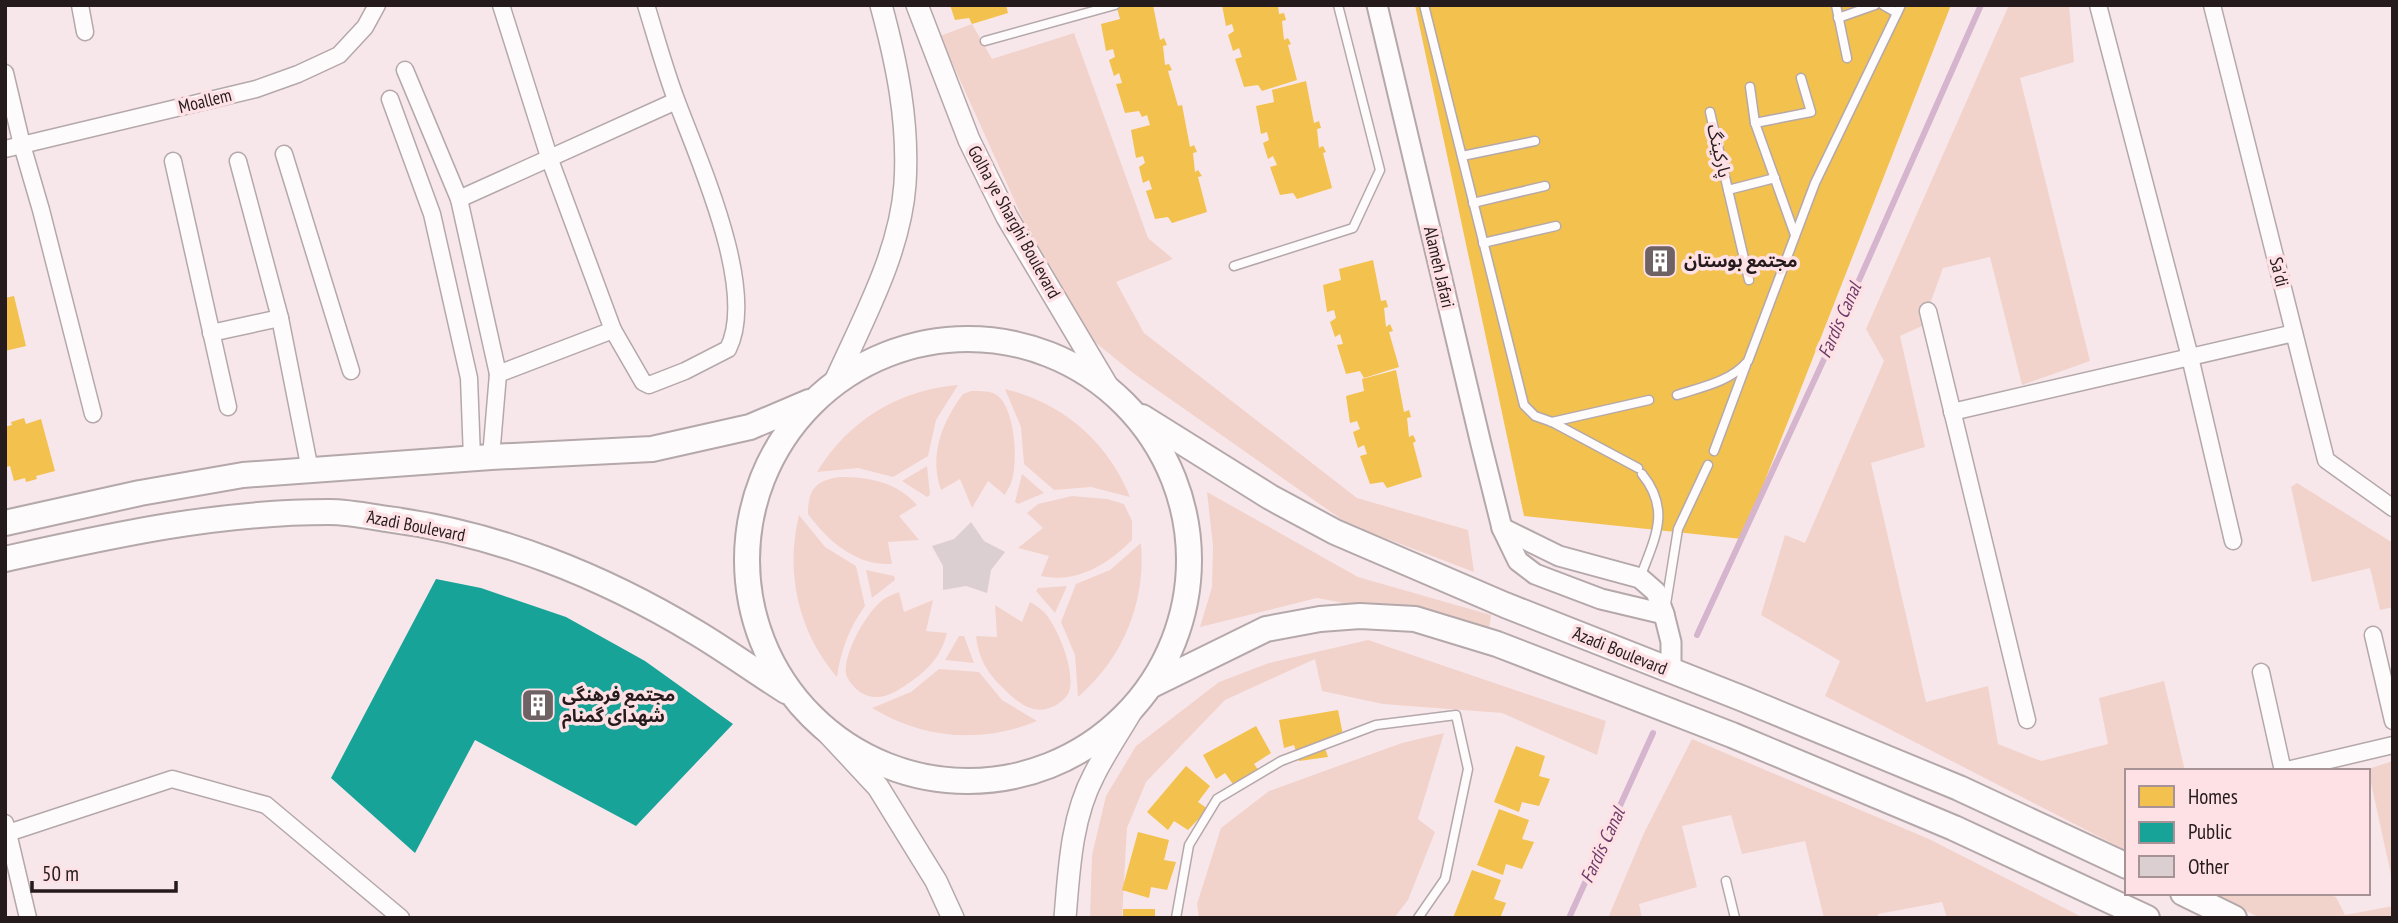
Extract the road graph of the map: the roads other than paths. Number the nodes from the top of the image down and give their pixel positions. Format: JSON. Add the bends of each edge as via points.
{"nodes":[{"id":1,"x":80,"y":5,"type":"edge"},
{"id":2,"x":377,"y":5,"type":"edge"},
{"id":3,"x":501,"y":5,"type":"edge"},
{"id":4,"x":646,"y":5,"type":"edge"},
{"id":5,"x":881,"y":5,"type":"edge"},
{"id":6,"x":917,"y":5,"type":"edge"},
{"id":7,"x":1115,"y":5,"type":"edge"},
{"id":8,"x":1338,"y":5,"type":"edge"},
{"id":9,"x":1377,"y":5,"type":"edge"},
{"id":10,"x":1424,"y":5,"type":"edge"},
{"id":11,"x":1836,"y":5,"type":"edge"},
{"id":12,"x":1875,"y":5,"type":"edge"},
{"id":13,"x":1883,"y":5,"type":"edge"},
{"id":14,"x":2098,"y":5,"type":"edge"},
{"id":15,"x":2212,"y":5,"type":"edge"},
{"id":16,"x":1899,"y":9,"type":"edge"},
{"id":17,"x":1838,"y":18,"type":"junction"},
{"id":18,"x":85,"y":32,"type":"dead end"},
{"id":19,"x":985,"y":41,"type":"dead end"},
{"id":20,"x":1847,"y":58,"type":"dead end"},
{"id":21,"x":405,"y":70,"type":"dead end"},
{"id":22,"x":5,"y":72,"type":"edge"},
{"id":23,"x":1801,"y":78,"type":"dead end"},
{"id":24,"x":1750,"y":86,"type":"dead end"},
{"id":25,"x":390,"y":99,"type":"dead end"},
{"id":26,"x":676,"y":101,"type":"junction"},
{"id":27,"x":1710,"y":112,"type":"dead end"},
{"id":28,"x":1755,"y":122,"type":"junction"},
{"id":29,"x":1535,"y":141,"type":"dead end"},
{"id":30,"x":22,"y":145,"type":"junction"},
{"id":31,"x":5,"y":149,"type":"edge"},
{"id":32,"x":284,"y":155,"type":"dead end"},
{"id":33,"x":1462,"y":156,"type":"junction"},
{"id":34,"x":173,"y":160,"type":"dead end"},
{"id":35,"x":550,"y":160,"type":"junction"},
{"id":36,"x":238,"y":161,"type":"dead end"},
{"id":37,"x":1775,"y":178,"type":"junction"},
{"id":38,"x":1545,"y":186,"type":"dead end"},
{"id":39,"x":1728,"y":190,"type":"junction"},
{"id":40,"x":459,"y":199,"type":"junction"},
{"id":41,"x":1473,"y":203,"type":"junction"},
{"id":42,"x":1556,"y":226,"type":"dead end"},
{"id":43,"x":1796,"y":234,"type":"junction"},
{"id":44,"x":1483,"y":243,"type":"junction"},
{"id":45,"x":1234,"y":266,"type":"dead end"},
{"id":46,"x":1749,"y":280,"type":"dead end"},
{"id":47,"x":1928,"y":311,"type":"dead end"},
{"id":48,"x":280,"y":318,"type":"junction"},
{"id":49,"x":613,"y":330,"type":"junction"},
{"id":50,"x":211,"y":333,"type":"junction"},
{"id":51,"x":2294,"y":333,"type":"junction"},
{"id":52,"x":2190,"y":357,"type":"junction"},
{"id":53,"x":1748,"y":361,"type":"junction"},
{"id":54,"x":351,"y":371,"type":"dead end"},
{"id":55,"x":498,"y":374,"type":"junction"},
{"id":56,"x":825,"y":392,"type":"junction"},
{"id":57,"x":1677,"y":395,"type":"dead end"},
{"id":58,"x":1120,"y":400,"type":"junction"},
{"id":59,"x":1649,"y":400,"type":"dead end"},
{"id":60,"x":228,"y":407,"type":"dead end"},
{"id":61,"x":1952,"y":412,"type":"junction"},
{"id":62,"x":93,"y":414,"type":"dead end"},
{"id":63,"x":1552,"y":422,"type":"junction"},
{"id":64,"x":1714,"y":451,"type":"dead end"},
{"id":65,"x":481,"y":458,"type":"junction"},
{"id":66,"x":1708,"y":465,"type":"dead end"},
{"id":67,"x":310,"y":470,"type":"junction"},
{"id":68,"x":2393,"y":508,"type":"edge"},
{"id":69,"x":5,"y":523,"type":"edge"},
{"id":70,"x":1502,"y":528,"type":"junction"},
{"id":71,"x":2233,"y":541,"type":"dead end"},
{"id":72,"x":5,"y":559,"type":"edge"},
{"id":73,"x":1640,"y":578,"type":"junction"},
{"id":74,"x":1664,"y":614,"type":"junction"},
{"id":75,"x":2373,"y":635,"type":"dead end"},
{"id":76,"x":1671,"y":671,"type":"junction"},
{"id":77,"x":2261,"y":671,"type":"dead end"},
{"id":78,"x":792,"y":695,"type":"junction"},
{"id":79,"x":1142,"y":696,"type":"junction"},
{"id":80,"x":2027,"y":720,"type":"dead end"},
{"id":81,"x":2393,"y":721,"type":"edge"},
{"id":82,"x":824,"y":729,"type":"junction"},
{"id":83,"x":2393,"y":745,"type":"edge"},
{"id":84,"x":2283,"y":769,"type":"edge"},
{"id":85,"x":2291,"y":769,"type":"edge"},
{"id":86,"x":7,"y":828,"type":"edge"},
{"id":87,"x":2125,"y":865,"type":"edge"},
{"id":88,"x":1726,"y":881,"type":"dead end"},
{"id":89,"x":2187,"y":895,"type":"edge"},
{"id":90,"x":28,"y":918,"type":"edge"},
{"id":91,"x":401,"y":918,"type":"edge"},
{"id":92,"x":953,"y":918,"type":"edge"},
{"id":93,"x":1065,"y":918,"type":"edge"},
{"id":94,"x":1176,"y":918,"type":"edge"},
{"id":95,"x":1418,"y":918,"type":"edge"},
{"id":96,"x":1735,"y":918,"type":"edge"},
{"id":97,"x":2147,"y":918,"type":"edge"},
{"id":98,"x":2234,"y":918,"type":"edge"}],
"edges":[{"from":1,"to":18,"type":"street"},
{"from":2,"to":30,"type":"street","name":"Moallem","via":[[365,27],[339,55],[298,75]]},
{"from":3,"to":35,"type":"street"},
{"from":4,"to":26,"type":"street"},
{"from":5,"to":56,"type":"main road","via":[[898,65],[905,121],[905,186],[894,240],[873,299]]},
{"from":6,"to":58,"type":"main road","name":"Golha ye Sharghi Boulevard","via":[[969,140],[1007,217]]},
{"from":7,"to":19,"type":"lane"},
{"from":8,"to":45,"type":"lane","via":[[1380,170],[1353,228]]},
{"from":9,"to":70,"type":"street","name":"Alameh Jafari"},
{"from":10,"to":33,"type":"lane"},
{"from":11,"to":17,"type":"lane"},
{"from":12,"to":17,"type":"lane"},
{"from":13,"to":16,"type":"lane"},
{"from":14,"to":52,"type":"street"},
{"from":15,"to":51,"type":"street","name":"Sa'di"},
{"from":16,"to":43,"type":"lane","via":[[1815,183]]},
{"from":17,"to":20,"type":"lane"},
{"from":21,"to":40,"type":"street"},
{"from":22,"to":30,"type":"street"},
{"from":23,"to":28,"type":"lane","via":[[1811,112]]},
{"from":24,"to":28,"type":"lane"},
{"from":25,"to":65,"type":"street","via":[[435,226],[469,378]]},
{"from":26,"to":35,"type":"street"},
{"from":26,"to":49,"type":"street","via":[[714,201],[735,279],[737,309],[731,343],[696,366],[649,385]]},
{"from":27,"to":39,"type":"lane","name":"پارکینگ"},
{"from":28,"to":37,"type":"lane"},
{"from":29,"to":33,"type":"lane"},
{"from":30,"to":31,"type":"street","name":"Moallem"},
{"from":30,"to":62,"type":"street"},
{"from":32,"to":54,"type":"street"},
{"from":33,"to":41,"type":"lane"},
{"from":34,"to":50,"type":"street"},
{"from":35,"to":40,"type":"street"},
{"from":35,"to":49,"type":"street"},
{"from":36,"to":48,"type":"street"},
{"from":37,"to":39,"type":"lane","name":"پارکینگ"},
{"from":37,"to":43,"type":"lane"},
{"from":38,"to":41,"type":"lane"},
{"from":39,"to":46,"type":"lane","name":"پارکینگ"},
{"from":40,"to":55,"type":"street"},
{"from":41,"to":44,"type":"lane"},
{"from":42,"to":44,"type":"lane"},
{"from":43,"to":53,"type":"lane"},
{"from":44,"to":63,"type":"lane","via":[[1524,405],[1535,416]]},
{"from":47,"to":61,"type":"street"},
{"from":48,"to":50,"type":"street"},
{"from":48,"to":67,"type":"street"},
{"from":49,"to":55,"type":"street"},
{"from":50,"to":60,"type":"street"},
{"from":51,"to":52,"type":"street"},
{"from":51,"to":68,"type":"street","name":"Sa'di","via":[[2326,460]]},
{"from":52,"to":61,"type":"street"},
{"from":52,"to":71,"type":"street"},
{"from":53,"to":57,"type":"lane","via":[[1720,382]]},
{"from":53,"to":64,"type":"lane"},
{"from":55,"to":65,"type":"street"},
{"from":56,"to":58,"type":"main road","via":[[853,371],[894,351],[962,339],[1008,342],[1042,352],[1073,366]]},
{"from":56,"to":65,"type":"main road","via":[[750,427],[652,449]]},
{"from":56,"to":78,"type":"main road","via":[[774,454],[756,497],[747,542],[752,612],[768,655]]},
{"from":58,"to":76,"type":"main road","name":"َAzadi Boulevard","via":[[1270,497],[1335,532]]},
{"from":58,"to":79,"type":"main road","via":[[1150,435],[1167,465],[1187,532],[1188,578],[1179,624],[1161,667]]},
{"from":59,"to":63,"type":"lane"},
{"from":61,"to":80,"type":"street"},
{"from":63,"to":73,"type":"lane","via":[[1640,471],[1655,493],[1660,517]]},
{"from":65,"to":67,"type":"main road"},
{"from":66,"to":74,"type":"lane","via":[[1678,529]]},
{"from":67,"to":69,"type":"main road","via":[[243,475]]},
{"from":70,"to":73,"type":"street","via":[[1559,556]]},
{"from":70,"to":74,"type":"street","name":"Alameh Jafari","via":[[1517,561],[1535,574],[1601,599]]},
{"from":72,"to":78,"type":"main road","name":"َAzadi Boulevard","via":[[143,529],[238,515],[332,512],[415,523],[545,559],[619,592],[696,633]]},
{"from":73,"to":74,"type":"street","via":[[1656,592]]},
{"from":74,"to":76,"type":"street","via":[[1671,642]]},
{"from":75,"to":81,"type":"street"},
{"from":76,"to":87,"type":"main road","name":"َAzadi Boulevard","via":[[1959,788]]},
{"from":77,"to":84,"type":"street"},
{"from":78,"to":82,"type":"main road"},
{"from":79,"to":82,"type":"main road","via":[[1102,737],[1062,761],[996,780],[950,782],[904,773],[862,755]]},
{"from":79,"to":93,"type":"main road","via":[[1093,775],[1081,807]]},
{"from":79,"to":97,"type":"main road","via":[[1266,629],[1360,616],[1415,619],[1497,644],[1732,735],[1954,828]]},
{"from":82,"to":92,"type":"main road","via":[[878,787],[936,881]]},
{"from":83,"to":85,"type":"street"},
{"from":86,"to":90,"type":"street"},
{"from":86,"to":91,"type":"street","via":[[172,779],[265,805]]},
{"from":88,"to":96,"type":"lane"},
{"from":89,"to":98,"type":"main road"},
{"from":94,"to":95,"type":"lane","via":[[1189,845],[1217,799],[1281,761],[1376,725],[1456,715],[1468,769],[1445,879]]}]}
